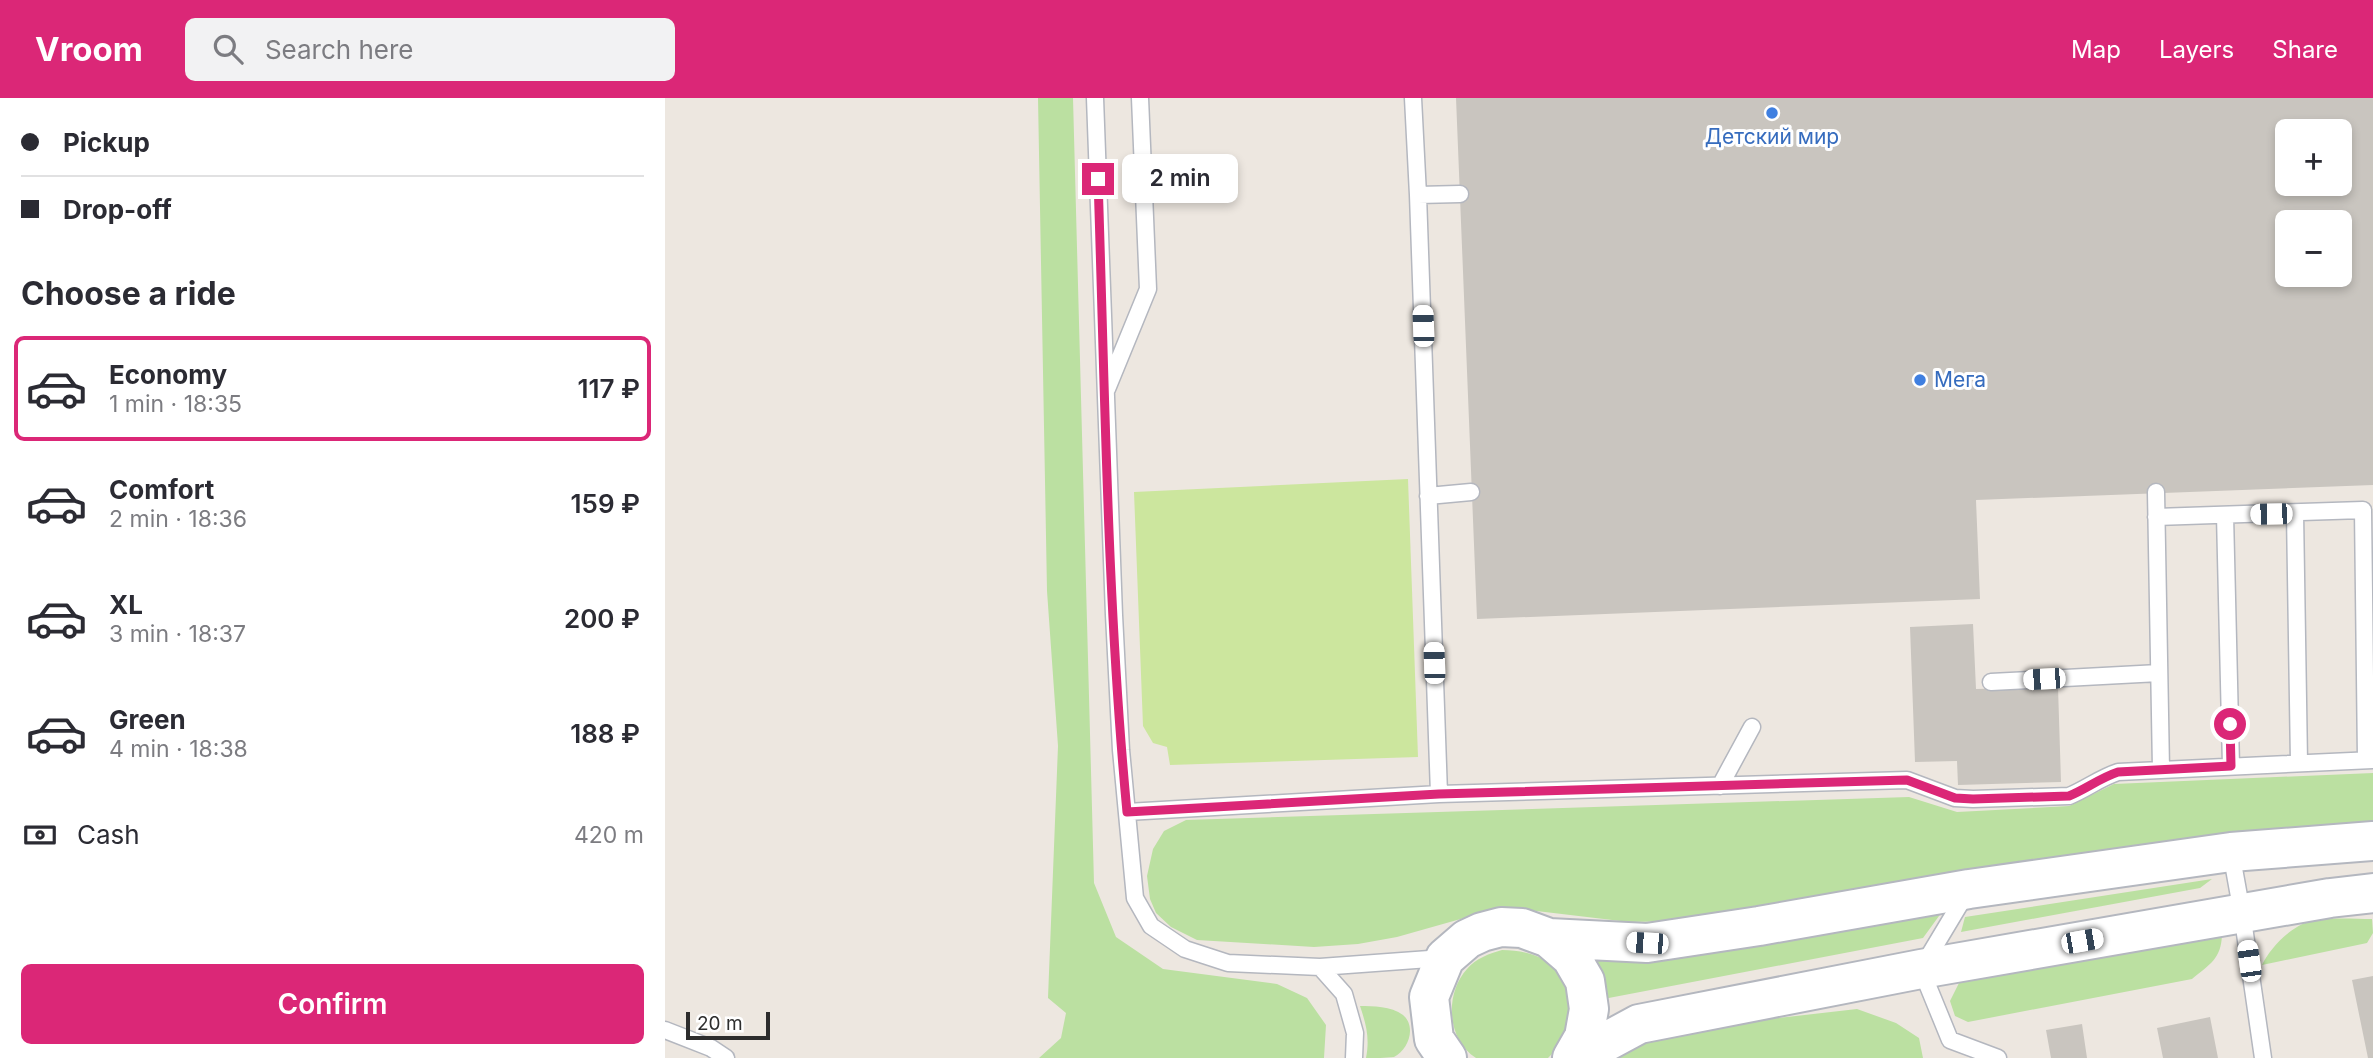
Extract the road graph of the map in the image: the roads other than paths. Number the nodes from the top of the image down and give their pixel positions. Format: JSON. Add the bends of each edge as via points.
{"nodes":[{"id":1,"x":1095,"y":98,"type":"edge"},
{"id":2,"x":1140,"y":98,"type":"edge"},
{"id":3,"x":1413,"y":98,"type":"edge"},
{"id":4,"x":1460,"y":194,"type":"dead end"},
{"id":5,"x":1418,"y":195,"type":"junction"},
{"id":6,"x":1105,"y":394,"type":"junction"},
{"id":7,"x":1471,"y":492,"type":"dead end"},
{"id":8,"x":2156,"y":492,"type":"dead end"},
{"id":9,"x":1428,"y":496,"type":"junction"},
{"id":10,"x":2295,"y":513,"type":"junction"},
{"id":11,"x":2225,"y":515,"type":"junction"},
{"id":12,"x":2156,"y":517,"type":"junction"},
{"id":13,"x":2159,"y":673,"type":"junction"},
{"id":14,"x":1991,"y":682,"type":"dead end"},
{"id":15,"x":1752,"y":727,"type":"dead end"},
{"id":16,"x":2370,"y":760,"type":"edge"},
{"id":17,"x":2299,"y":763,"type":"junction"},
{"id":18,"x":2231,"y":766,"type":"junction"},
{"id":19,"x":2161,"y":769,"type":"junction"},
{"id":20,"x":1720,"y":786,"type":"junction"},
{"id":21,"x":1439,"y":794,"type":"junction"},
{"id":22,"x":1127,"y":812,"type":"junction"},
{"id":23,"x":2373,"y":841,"type":"edge"},
{"id":24,"x":2231,"y":852,"type":"junction"},
{"id":25,"x":1969,"y":889,"type":"junction"},
{"id":26,"x":2373,"y":893,"type":"edge"},
{"id":27,"x":2242,"y":913,"type":"junction"},
{"id":28,"x":1549,"y":938,"type":"junction"},
{"id":29,"x":1445,"y":958,"type":"junction"},
{"id":30,"x":1320,"y":967,"type":"junction"},
{"id":31,"x":1921,"y":969,"type":"junction"},
{"id":32,"x":665,"y":1030,"type":"edge"},
{"id":33,"x":1431,"y":1052,"type":"edge"},
{"id":34,"x":726,"y":1058,"type":"edge"},
{"id":35,"x":1354,"y":1058,"type":"edge"},
{"id":36,"x":1574,"y":1058,"type":"edge"},
{"id":37,"x":1998,"y":1058,"type":"edge"},
{"id":38,"x":2263,"y":1058,"type":"edge"}],
"edges":[{"from":1,"to":6,"type":"lane"},
{"from":2,"to":6,"type":"lane","via":[[1148,289]]},
{"from":3,"to":5,"type":"lane"},
{"from":4,"to":5,"type":"lane"},
{"from":5,"to":9,"type":"lane"},
{"from":6,"to":22,"type":"lane"},
{"from":7,"to":9,"type":"lane"},
{"from":8,"to":12,"type":"lane"},
{"from":9,"to":21,"type":"lane"},
{"from":10,"to":11,"type":"lane"},
{"from":10,"to":16,"type":"lane","via":[[2363,510]]},
{"from":10,"to":17,"type":"lane"},
{"from":11,"to":12,"type":"lane"},
{"from":11,"to":18,"type":"lane"},
{"from":12,"to":13,"type":"lane"},
{"from":13,"to":14,"type":"lane"},
{"from":13,"to":19,"type":"lane"},
{"from":15,"to":20,"type":"lane"},
{"from":16,"to":17,"type":"lane"},
{"from":17,"to":18,"type":"lane"},
{"from":18,"to":19,"type":"lane"},
{"from":19,"to":20,"type":"lane","via":[[2118,772],[2069,796],[1955,798],[1907,780]]},
{"from":20,"to":21,"type":"lane"},
{"from":21,"to":22,"type":"lane"},
{"from":22,"to":30,"type":"lane","via":[[1135,898],[1151,926],[1185,949],[1228,963]]},
{"from":23,"to":24,"type":"main road"},
{"from":24,"to":25,"type":"main road"},
{"from":24,"to":27,"type":"lane"},
{"from":25,"to":28,"type":"main road","via":[[1647,943]]},
{"from":25,"to":31,"type":"lane"},
{"from":26,"to":27,"type":"main road"},
{"from":27,"to":31,"type":"main road"},
{"from":27,"to":38,"type":"lane"},
{"from":28,"to":29,"type":"main road","via":[[1501,927],[1467,939]]},
{"from":28,"to":36,"type":"main road","via":[[1571,957],[1585,981],[1590,1009]]},
{"from":29,"to":30,"type":"lane"},
{"from":29,"to":33,"type":"main road","via":[[1429,997]]},
{"from":30,"to":35,"type":"lane","via":[[1344,994],[1355,1033]]},
{"from":31,"to":36,"type":"main road","via":[[1639,1024]]},
{"from":31,"to":37,"type":"lane","via":[[1950,1040]]},
{"from":32,"to":34,"type":"lane"}]}
